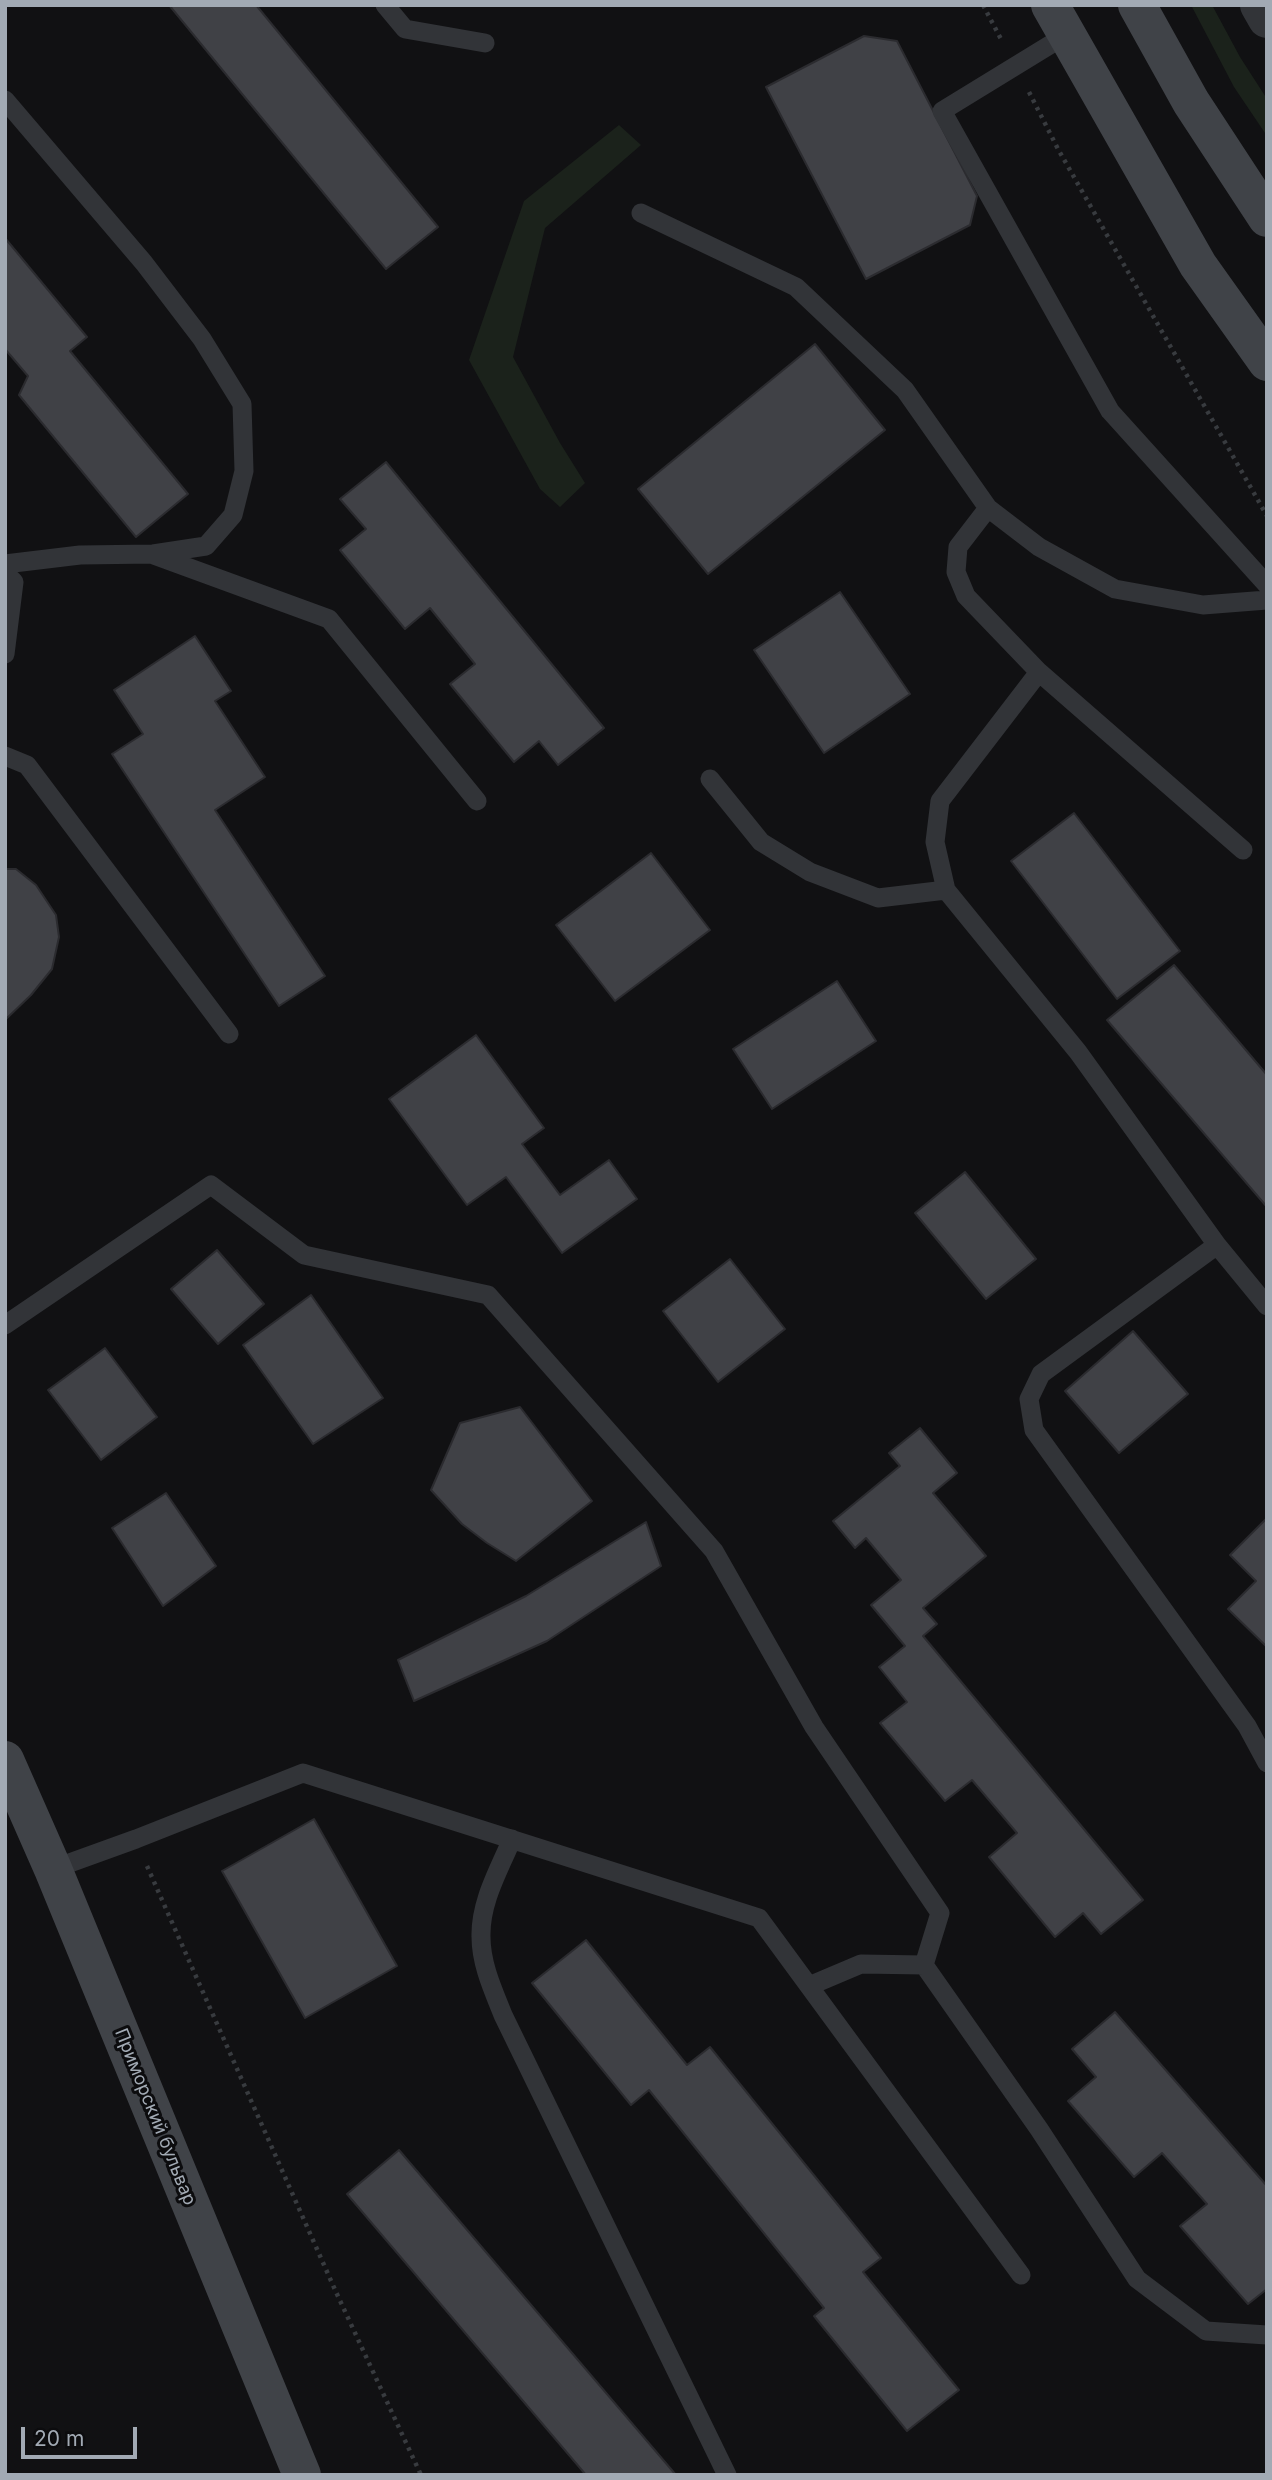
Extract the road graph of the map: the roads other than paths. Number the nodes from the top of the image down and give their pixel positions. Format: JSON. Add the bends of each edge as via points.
{"nodes":[{"id":1,"x":386,"y":5,"type":"edge"},
{"id":2,"x":1137,"y":5,"type":"edge"},
{"id":3,"x":1259,"y":5,"type":"edge"},
{"id":4,"x":1267,"y":19,"type":"edge"},
{"id":5,"x":1058,"y":20,"type":"edge"},
{"id":6,"x":485,"y":43,"type":"dead end"},
{"id":7,"x":5,"y":100,"type":"edge"},
{"id":8,"x":641,"y":213,"type":"dead end"},
{"id":9,"x":1267,"y":219,"type":"edge"},
{"id":10,"x":1267,"y":362,"type":"edge"},
{"id":11,"x":988,"y":508,"type":"junction"},
{"id":12,"x":153,"y":554,"type":"junction"},
{"id":13,"x":5,"y":564,"type":"edge"},
{"id":14,"x":5,"y":573,"type":"edge"},
{"id":15,"x":1267,"y":585,"type":"edge"},
{"id":16,"x":1267,"y":600,"type":"edge"},
{"id":17,"x":5,"y":654,"type":"edge"},
{"id":18,"x":1039,"y":672,"type":"junction"},
{"id":19,"x":5,"y":756,"type":"edge"},
{"id":20,"x":710,"y":779,"type":"dead end"},
{"id":21,"x":477,"y":801,"type":"dead end"},
{"id":22,"x":1243,"y":850,"type":"dead end"},
{"id":23,"x":946,"y":890,"type":"junction"},
{"id":24,"x":229,"y":1034,"type":"dead end"},
{"id":25,"x":1217,"y":1245,"type":"junction"},
{"id":26,"x":1267,"y":1306,"type":"edge"},
{"id":27,"x":5,"y":1325,"type":"edge"},
{"id":28,"x":5,"y":1760,"type":"edge"},
{"id":29,"x":1267,"y":1763,"type":"edge"},
{"id":30,"x":512,"y":1839,"type":"junction"},
{"id":31,"x":53,"y":1869,"type":"junction"},
{"id":32,"x":924,"y":1965,"type":"junction"},
{"id":33,"x":809,"y":1986,"type":"junction"},
{"id":34,"x":1021,"y":2275,"type":"dead end"},
{"id":35,"x":1267,"y":2334,"type":"edge"},
{"id":36,"x":302,"y":2475,"type":"edge"},
{"id":37,"x":727,"y":2475,"type":"edge"}],
"edges":[{"from":1,"to":6,"type":"lane","via":[[405,29]]},
{"from":2,"to":9,"type":"street","via":[[1191,102]]},
{"from":3,"to":4,"type":"street"},
{"from":5,"to":10,"type":"street","via":[[1198,265]]},
{"from":5,"to":15,"type":"lane","via":[[1015,66],[942,111],[1110,411]]},
{"from":7,"to":12,"type":"lane","via":[[144,263],[202,339],[242,404],[244,471],[233,515],[206,546]]},
{"from":8,"to":11,"type":"lane","via":[[796,287],[905,390]]},
{"from":11,"to":16,"type":"lane","via":[[1039,547],[1115,589],[1203,605]]},
{"from":11,"to":18,"type":"lane","via":[[958,547],[956,572],[966,596]]},
{"from":12,"to":13,"type":"lane","via":[[80,555]]},
{"from":12,"to":21,"type":"lane","via":[[329,619]]},
{"from":14,"to":17,"type":"lane","via":[[13,582]]},
{"from":18,"to":22,"type":"lane"},
{"from":18,"to":23,"type":"lane","via":[[940,801],[935,842]]},
{"from":19,"to":24,"type":"lane","via":[[27,765]]},
{"from":20,"to":23,"type":"lane","via":[[761,842],[810,872],[878,898]]},
{"from":23,"to":25,"type":"lane","via":[[1078,1052]]},
{"from":25,"to":26,"type":"lane"},
{"from":25,"to":29,"type":"lane","via":[[1041,1374],[1029,1399],[1034,1430],[1247,1726]]},
{"from":27,"to":32,"type":"lane","via":[[211,1185],[304,1255],[488,1295],[714,1551],[814,1727],[940,1913]]},
{"from":28,"to":31,"type":"street","name":"Приморский бульвар"},
{"from":30,"to":31,"type":"lane","via":[[303,1773]]},
{"from":30,"to":33,"type":"lane","via":[[759,1918]]},
{"from":30,"to":37,"type":"lane","via":[[486,1899],[481,1936],[486,1971],[503,2015]]},
{"from":31,"to":36,"type":"street","name":"Приморский бульвар"},
{"from":32,"to":33,"type":"lane","via":[[861,1964]]},
{"from":32,"to":35,"type":"lane","via":[[1137,2279],[1206,2331]]},
{"from":33,"to":34,"type":"lane"}]}
